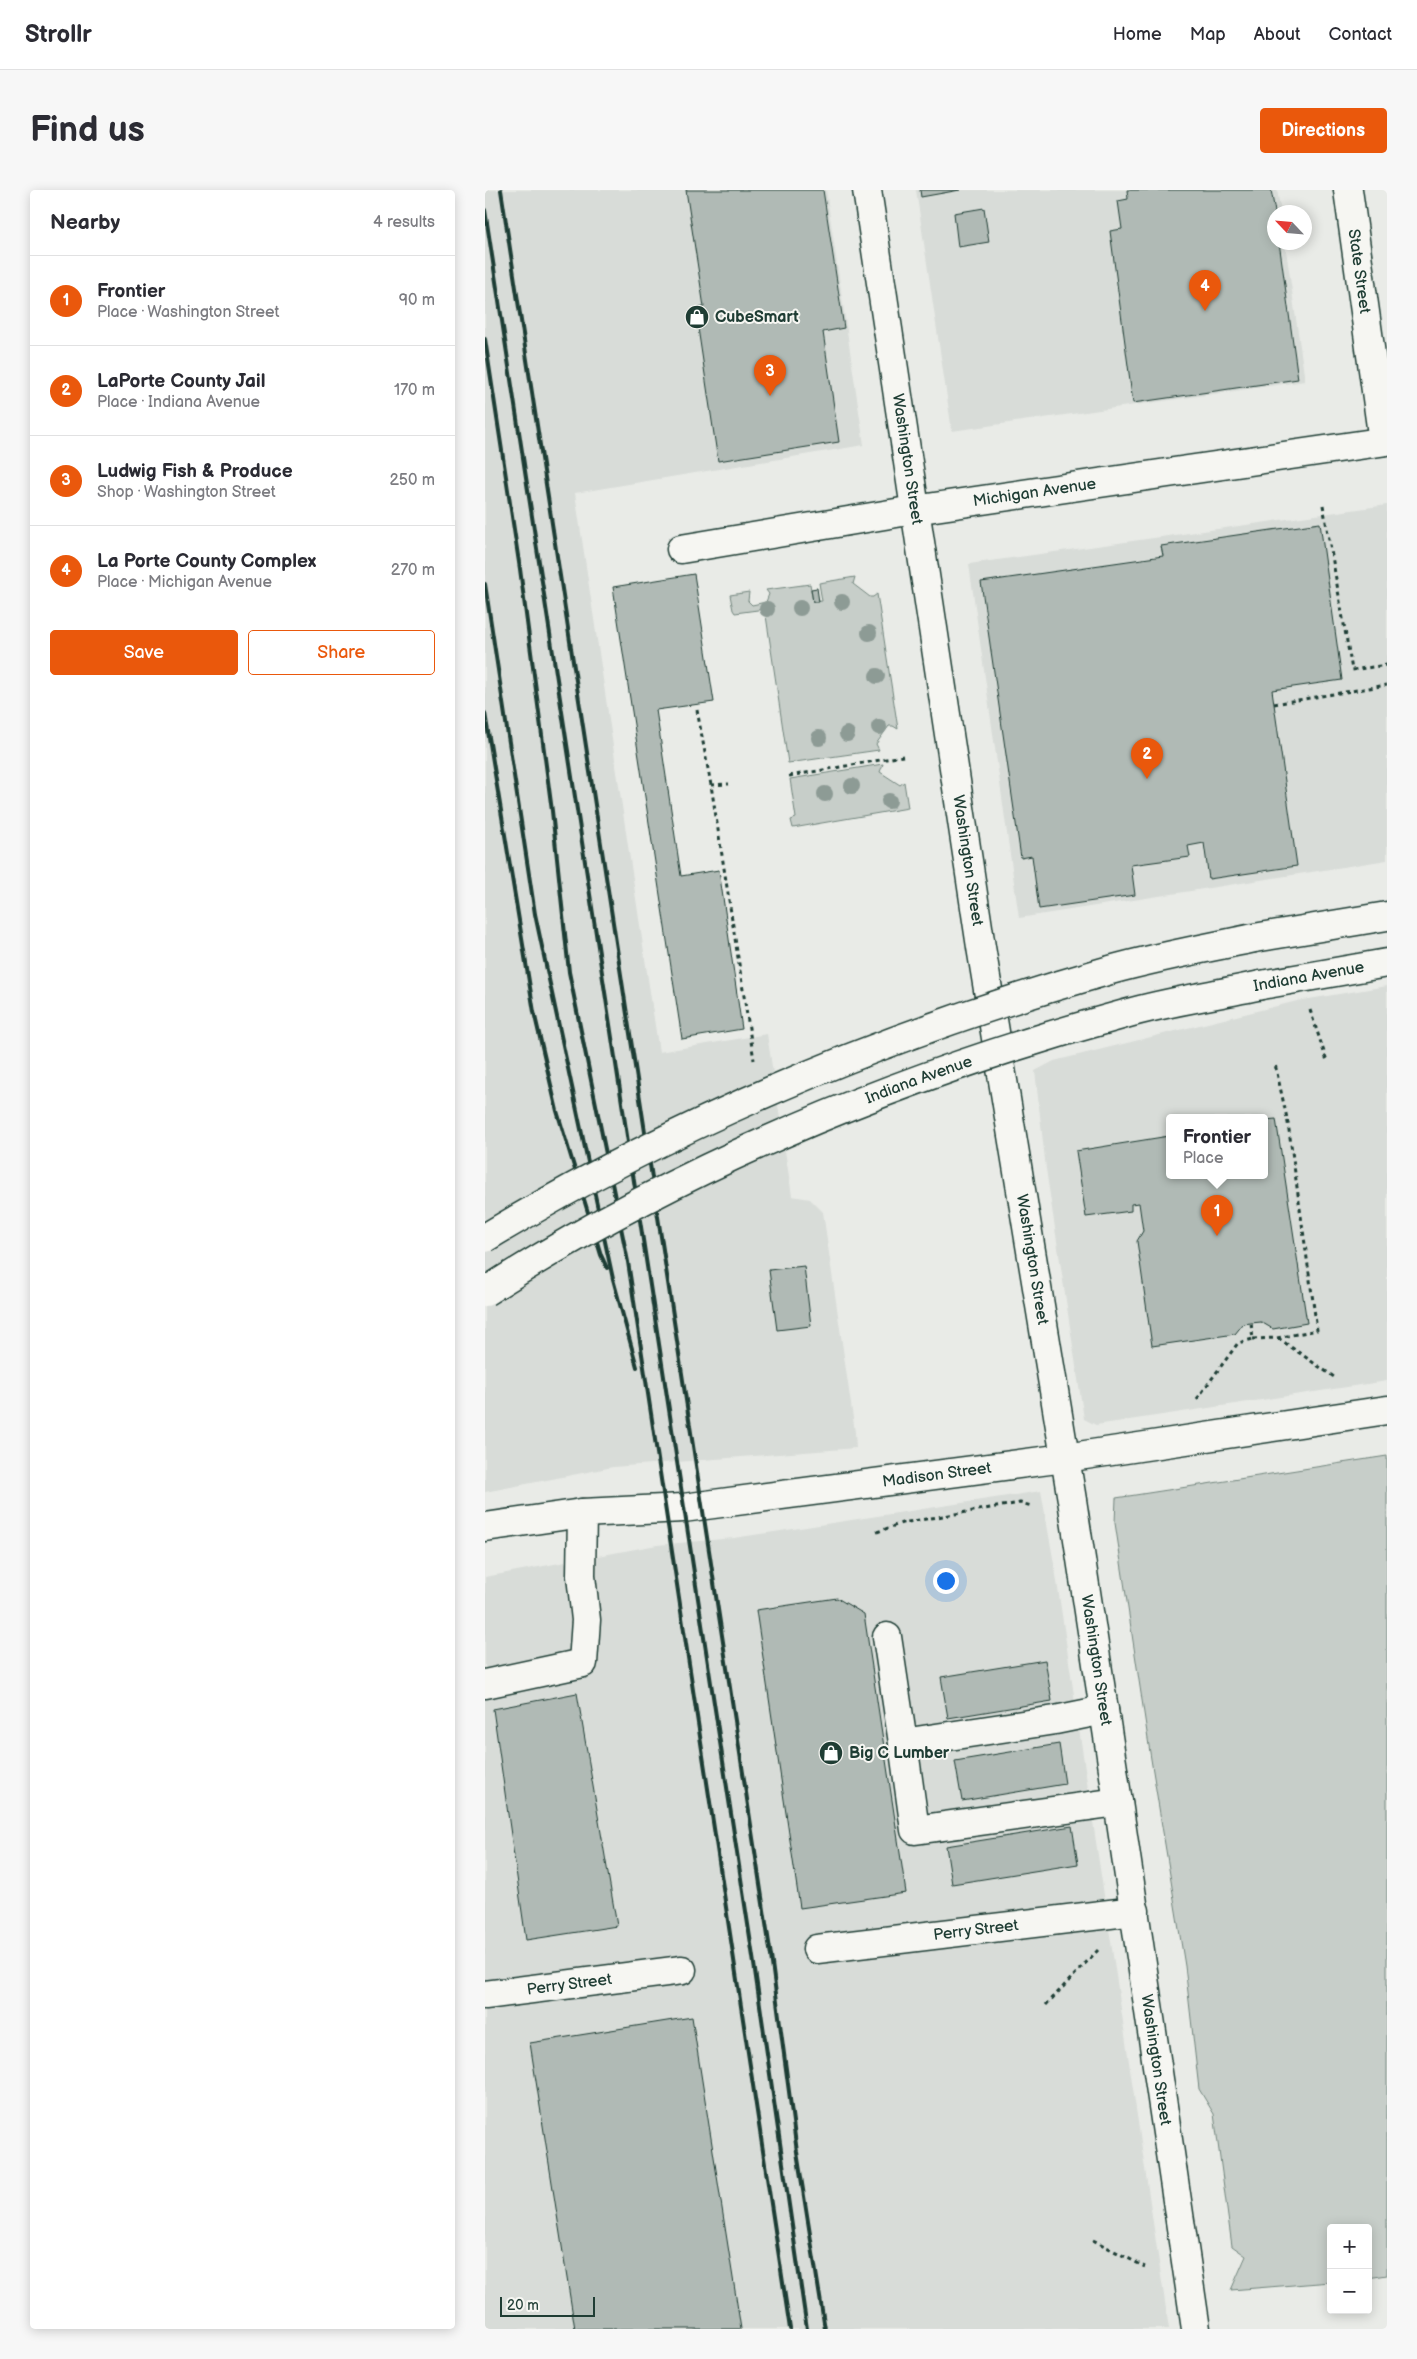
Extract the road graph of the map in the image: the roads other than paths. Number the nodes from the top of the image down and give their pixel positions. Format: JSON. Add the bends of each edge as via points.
{"nodes":[{"id":1,"x":867,"y":190,"type":"edge"},
{"id":2,"x":1353,"y":191,"type":"edge"},
{"id":3,"x":1385,"y":441,"type":"edge"},
{"id":4,"x":914,"y":510,"type":"junction"},
{"id":5,"x":681,"y":549,"type":"dead end"},
{"id":6,"x":1387,"y":916,"type":"edge"},
{"id":7,"x":1387,"y":963,"type":"edge"},
{"id":8,"x":485,"y":1238,"type":"edge"},
{"id":9,"x":485,"y":1292,"type":"edge"},
{"id":10,"x":1387,"y":1410,"type":"edge"},
{"id":11,"x":1065,"y":1458,"type":"junction"},
{"id":12,"x":582,"y":1513,"type":"junction"},
{"id":13,"x":485,"y":1527,"type":"edge"},
{"id":14,"x":887,"y":1637,"type":"dead end"},
{"id":15,"x":485,"y":1684,"type":"edge"},
{"id":16,"x":1104,"y":1710,"type":"junction"},
{"id":17,"x":903,"y":1742,"type":"junction"},
{"id":18,"x":1118,"y":1802,"type":"junction"},
{"id":19,"x":1135,"y":1911,"type":"junction"},
{"id":20,"x":817,"y":1949,"type":"dead end"},
{"id":21,"x":682,"y":1970,"type":"dead end"},
{"id":22,"x":485,"y":1995,"type":"edge"},
{"id":23,"x":1196,"y":2329,"type":"edge"}],
"edges":[{"from":1,"to":4,"type":"street","name":"Washington Street"},
{"from":2,"to":3,"type":"street","name":"State Street"},
{"from":3,"to":4,"type":"street","name":"Michigan Avenue"},
{"from":4,"to":5,"type":"street","name":"Michigan Avenue"},
{"from":4,"to":11,"type":"street","name":"Washington Street","via":[[981,947]]},
{"from":6,"to":8,"type":"street","bridge":true,"via":[[1254,938],[1101,972],[909,1034],[795,1079],[677,1135],[584,1181]]},
{"from":7,"to":9,"type":"street","name":"Indiana Avenue","bridge":true,"via":[[1126,1013],[940,1071],[824,1114],[701,1170],[609,1217]]},
{"from":10,"to":11,"type":"street","name":"Madison Street"},
{"from":11,"to":12,"type":"street","name":"Madison Street","via":[[683,1508]]},
{"from":11,"to":16,"type":"street","name":"Washington Street"},
{"from":12,"to":13,"type":"street","name":"Madison Street"},
{"from":12,"to":15,"type":"street","via":[[583,1662]]},
{"from":14,"to":17,"type":"street"},
{"from":16,"to":17,"type":"street"},
{"from":16,"to":18,"type":"street","name":"Washington Street"},
{"from":17,"to":18,"type":"street","via":[[915,1830]]},
{"from":18,"to":19,"type":"street","name":"Washington Street"},
{"from":19,"to":20,"type":"street","name":"Perry Street"},
{"from":19,"to":23,"type":"street","name":"Washington Street"},
{"from":21,"to":22,"type":"street","name":"Perry Street"}]}
